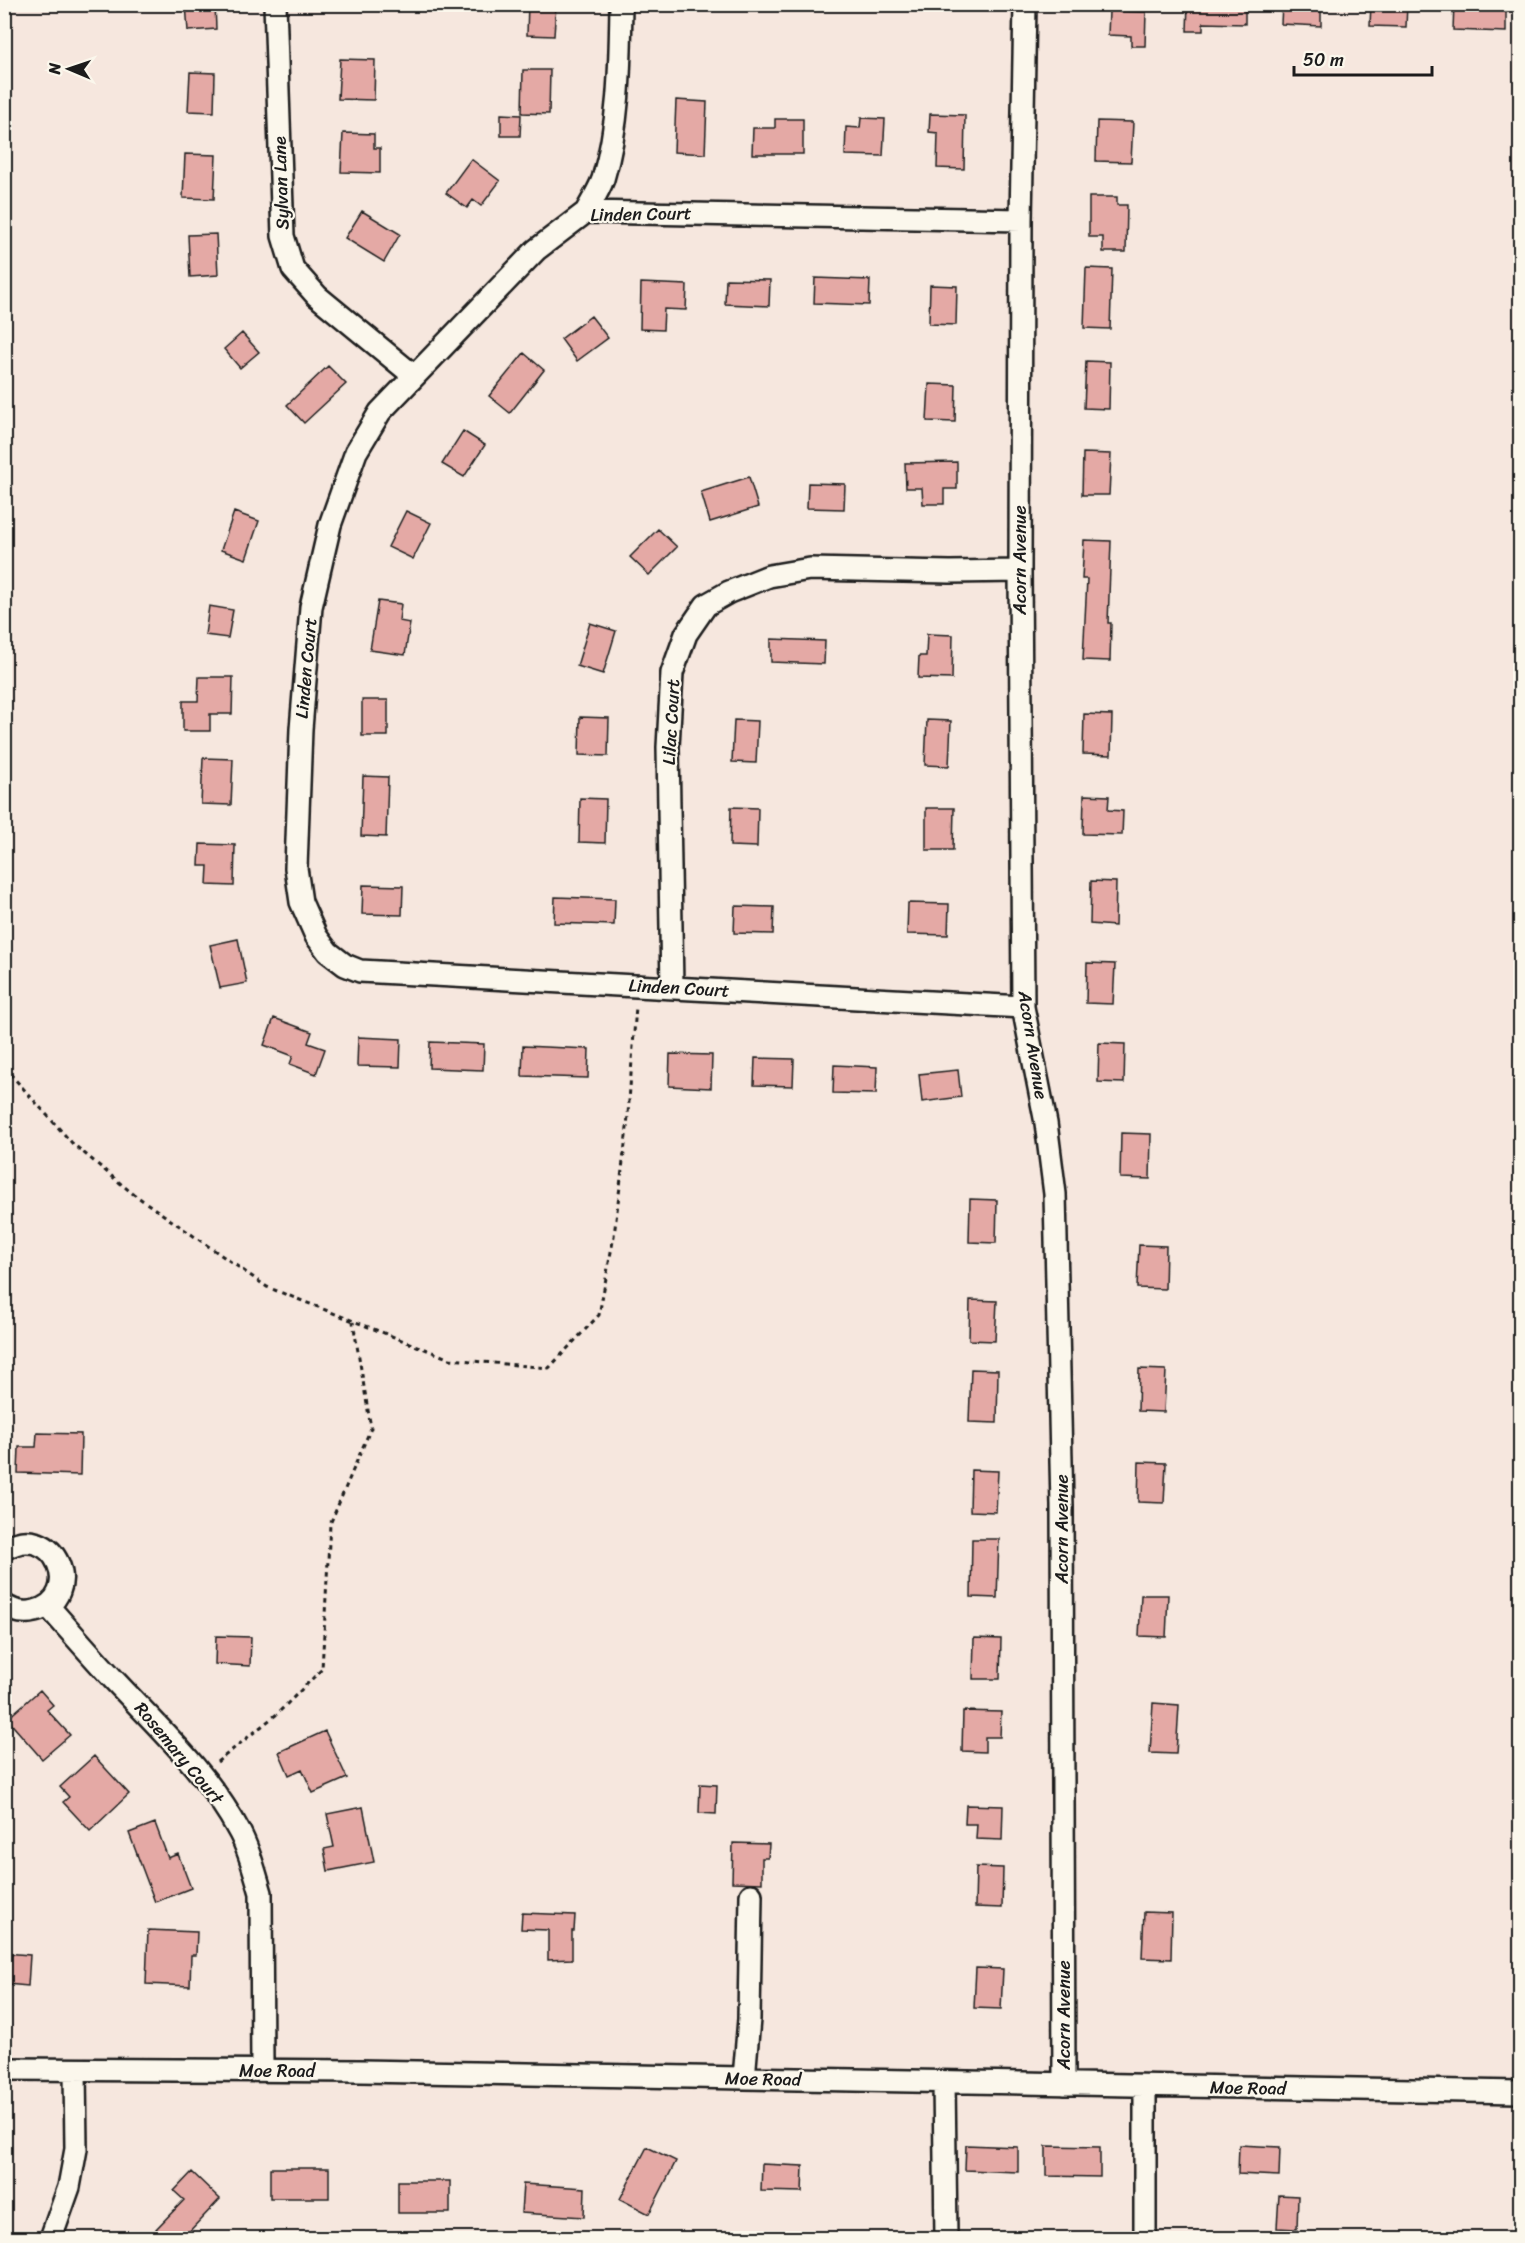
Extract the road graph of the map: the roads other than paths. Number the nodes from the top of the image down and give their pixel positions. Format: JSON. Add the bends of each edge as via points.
{"nodes":[{"id":1,"x":275,"y":4,"type":"edge"},
{"id":2,"x":621,"y":4,"type":"edge"},
{"id":3,"x":1025,"y":4,"type":"edge"},
{"id":4,"x":586,"y":212,"type":"junction"},
{"id":5,"x":1021,"y":220,"type":"junction"},
{"id":6,"x":414,"y":376,"type":"junction"},
{"id":7,"x":1020,"y":571,"type":"junction"},
{"id":8,"x":672,"y":988,"type":"junction"},
{"id":9,"x":1023,"y":1007,"type":"junction"},
{"id":10,"x":4,"y":1549,"type":"edge"},
{"id":11,"x":4,"y":1605,"type":"edge"},
{"id":12,"x":48,"y":1606,"type":"junction"},
{"id":13,"x":751,"y":1895,"type":"dead end"},
{"id":14,"x":4,"y":2069,"type":"edge"},
{"id":15,"x":75,"y":2070,"type":"junction"},
{"id":16,"x":262,"y":2070,"type":"junction"},
{"id":17,"x":744,"y":2078,"type":"junction"},
{"id":18,"x":944,"y":2082,"type":"junction"},
{"id":19,"x":1064,"y":2084,"type":"junction"},
{"id":20,"x":1145,"y":2086,"type":"junction"},
{"id":21,"x":1521,"y":2092,"type":"edge"},
{"id":22,"x":51,"y":2238,"type":"edge"},
{"id":23,"x":946,"y":2238,"type":"edge"},
{"id":24,"x":1144,"y":2238,"type":"edge"}],
"edges":[{"from":1,"to":6,"type":"street","name":"Sylvan Lane","via":[[283,236],[293,269],[317,296]]},
{"from":2,"to":4,"type":"street","via":[[616,115],[603,180]]},
{"from":3,"to":5,"type":"street","name":"Acorn Avenue"},
{"from":4,"to":5,"type":"street","name":"Linden Court"},
{"from":4,"to":6,"type":"street","name":"Linden Court","via":[[536,250]]},
{"from":5,"to":7,"type":"street","name":"Acorn Avenue"},
{"from":6,"to":8,"type":"street","name":"Linden Court","via":[[380,412],[356,452],[330,525],[311,608],[301,729],[297,868],[307,919],[328,952],[360,970]]},
{"from":7,"to":8,"type":"street","name":"Lilac Court","via":[[810,569],[769,576],[706,605],[686,634],[672,673],[668,747]]},
{"from":7,"to":9,"type":"street","name":"Acorn Avenue"},
{"from":8,"to":9,"type":"street","name":"Linden Court"},
{"from":9,"to":19,"type":"street","name":"Acorn Avenue","via":[[1046,1123],[1056,1206],[1062,1506]]},
{"from":10,"to":12,"type":"street","via":[[25,1541],[46,1547],[54,1555],[60,1565],[61,1587]]},
{"from":11,"to":12,"type":"street","via":[[27,1613]]},
{"from":12,"to":16,"type":"street","name":"Rosemary Court","via":[[202,1775],[241,1835],[261,1893]]},
{"from":13,"to":17,"type":"street"},
{"from":14,"to":15,"type":"street","name":"Moe Road"},
{"from":15,"to":16,"type":"street","name":"Moe Road"},
{"from":15,"to":22,"type":"street","via":[[76,2149],[69,2187]]},
{"from":16,"to":17,"type":"street","name":"Moe Road"},
{"from":17,"to":18,"type":"street","name":"Moe Road"},
{"from":18,"to":19,"type":"street","name":"Moe Road"},
{"from":18,"to":23,"type":"street"},
{"from":19,"to":20,"type":"street","name":"Moe Road"},
{"from":20,"to":21,"type":"street","name":"Moe Road"},
{"from":20,"to":24,"type":"street"}]}
